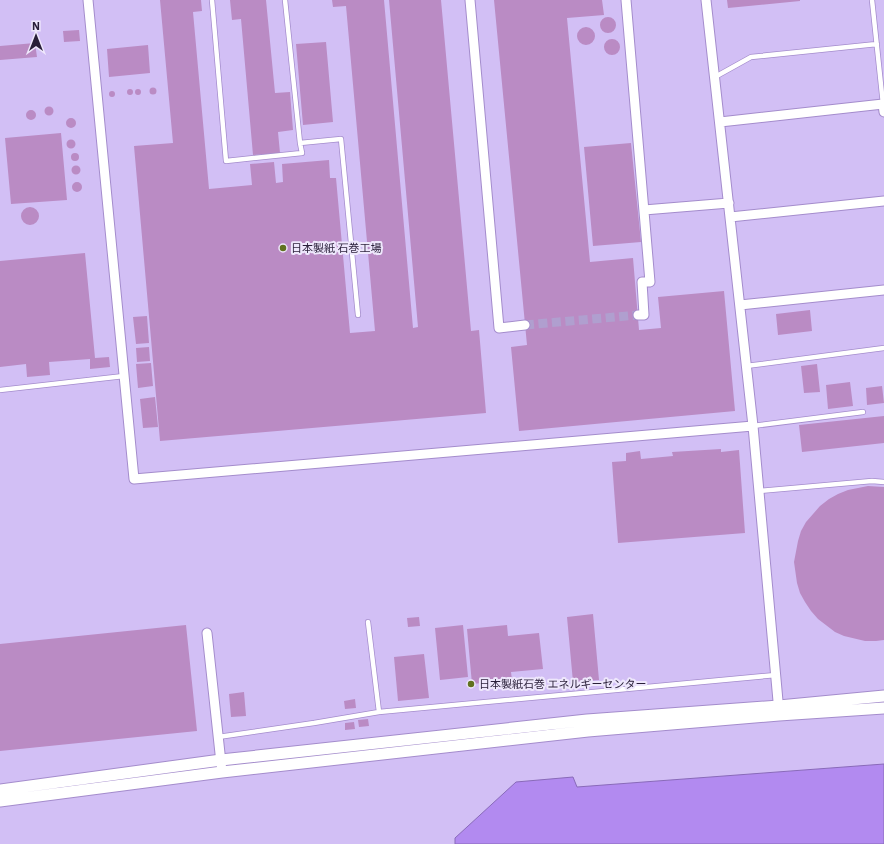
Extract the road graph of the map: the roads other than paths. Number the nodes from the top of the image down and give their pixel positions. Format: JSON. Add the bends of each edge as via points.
{"nodes":[{"id":1,"x":88,"y":0,"type":"edge"},
{"id":2,"x":212,"y":0,"type":"edge"},
{"id":3,"x":285,"y":0,"type":"edge"},
{"id":4,"x":470,"y":0,"type":"edge"},
{"id":5,"x":626,"y":0,"type":"edge"},
{"id":6,"x":706,"y":0,"type":"edge"},
{"id":7,"x":872,"y":0,"type":"edge"},
{"id":8,"x":877,"y":44,"type":"junction"},
{"id":9,"x":715,"y":77,"type":"junction"},
{"id":10,"x":884,"y":108,"type":"edge"},
{"id":11,"x":720,"y":122,"type":"junction"},
{"id":12,"x":300,"y":143,"type":"junction"},
{"id":13,"x":884,"y":200,"type":"edge"},
{"id":14,"x":729,"y":203,"type":"junction"},
{"id":15,"x":644,"y":210,"type":"junction"},
{"id":16,"x":730,"y":217,"type":"junction"},
{"id":17,"x":884,"y":290,"type":"edge"},
{"id":18,"x":740,"y":306,"type":"junction"},
{"id":19,"x":358,"y":315,"type":"dead end"},
{"id":20,"x":638,"y":315,"type":"dead end"},
{"id":21,"x":525,"y":325,"type":"tunnel mouth"},
{"id":22,"x":884,"y":348,"type":"edge"},
{"id":23,"x":746,"y":366,"type":"junction"},
{"id":24,"x":124,"y":376,"type":"junction"},
{"id":25,"x":0,"y":390,"type":"edge"},
{"id":26,"x":863,"y":412,"type":"dead end"},
{"id":27,"x":753,"y":426,"type":"junction"},
{"id":28,"x":884,"y":482,"type":"edge"},
{"id":29,"x":759,"y":491,"type":"junction"},
{"id":30,"x":368,"y":622,"type":"dead end"},
{"id":31,"x":207,"y":633,"type":"dead end"},
{"id":32,"x":776,"y":675,"type":"junction"},
{"id":33,"x":884,"y":696,"type":"edge"},
{"id":34,"x":884,"y":708,"type":"edge"},
{"id":35,"x":779,"y":711,"type":"junction"},
{"id":36,"x":379,"y":712,"type":"junction"},
{"id":37,"x":218,"y":737,"type":"junction"},
{"id":38,"x":221,"y":760,"type":"junction"},
{"id":39,"x":222,"y":772,"type":"junction"},
{"id":40,"x":0,"y":790,"type":"edge"},
{"id":41,"x":0,"y":801,"type":"edge"}],
"edges":[{"from":1,"to":24,"type":"street"},
{"from":2,"to":12,"type":"lane","via":[[226,161],[302,153]]},
{"from":3,"to":12,"type":"lane"},
{"from":4,"to":21,"type":"street","via":[[499,328]]},
{"from":5,"to":15,"type":"street"},
{"from":6,"to":9,"type":"street"},
{"from":7,"to":8,"type":"lane"},
{"from":8,"to":9,"type":"lane","via":[[751,57]]},
{"from":8,"to":10,"type":"lane"},
{"from":9,"to":11,"type":"street"},
{"from":10,"to":11,"type":"street"},
{"from":11,"to":14,"type":"street"},
{"from":12,"to":19,"type":"lane","via":[[341,139]]},
{"from":13,"to":16,"type":"street"},
{"from":14,"to":15,"type":"street"},
{"from":14,"to":16,"type":"street"},
{"from":15,"to":20,"type":"street","via":[[650,282],[642,282],[644,315]]},
{"from":16,"to":18,"type":"street"},
{"from":17,"to":18,"type":"street"},
{"from":18,"to":23,"type":"street"},
{"from":22,"to":23,"type":"lane"},
{"from":23,"to":27,"type":"street"},
{"from":24,"to":25,"type":"lane"},
{"from":24,"to":27,"type":"street","via":[[134,479]]},
{"from":26,"to":27,"type":"lane"},
{"from":27,"to":29,"type":"street"},
{"from":28,"to":29,"type":"lane"},
{"from":29,"to":32,"type":"street"},
{"from":30,"to":36,"type":"lane"},
{"from":31,"to":37,"type":"street"},
{"from":32,"to":35,"type":"street"},
{"from":32,"to":36,"type":"lane"},
{"from":33,"to":35,"type":"street"},
{"from":34,"to":35,"type":"street"},
{"from":35,"to":38,"type":"street","via":[[587,720]]},
{"from":35,"to":39,"type":"street"},
{"from":36,"to":37,"type":"lane"},
{"from":37,"to":38,"type":"street"},
{"from":38,"to":39,"type":"street"},
{"from":38,"to":40,"type":"street"},
{"from":39,"to":41,"type":"street"}]}
